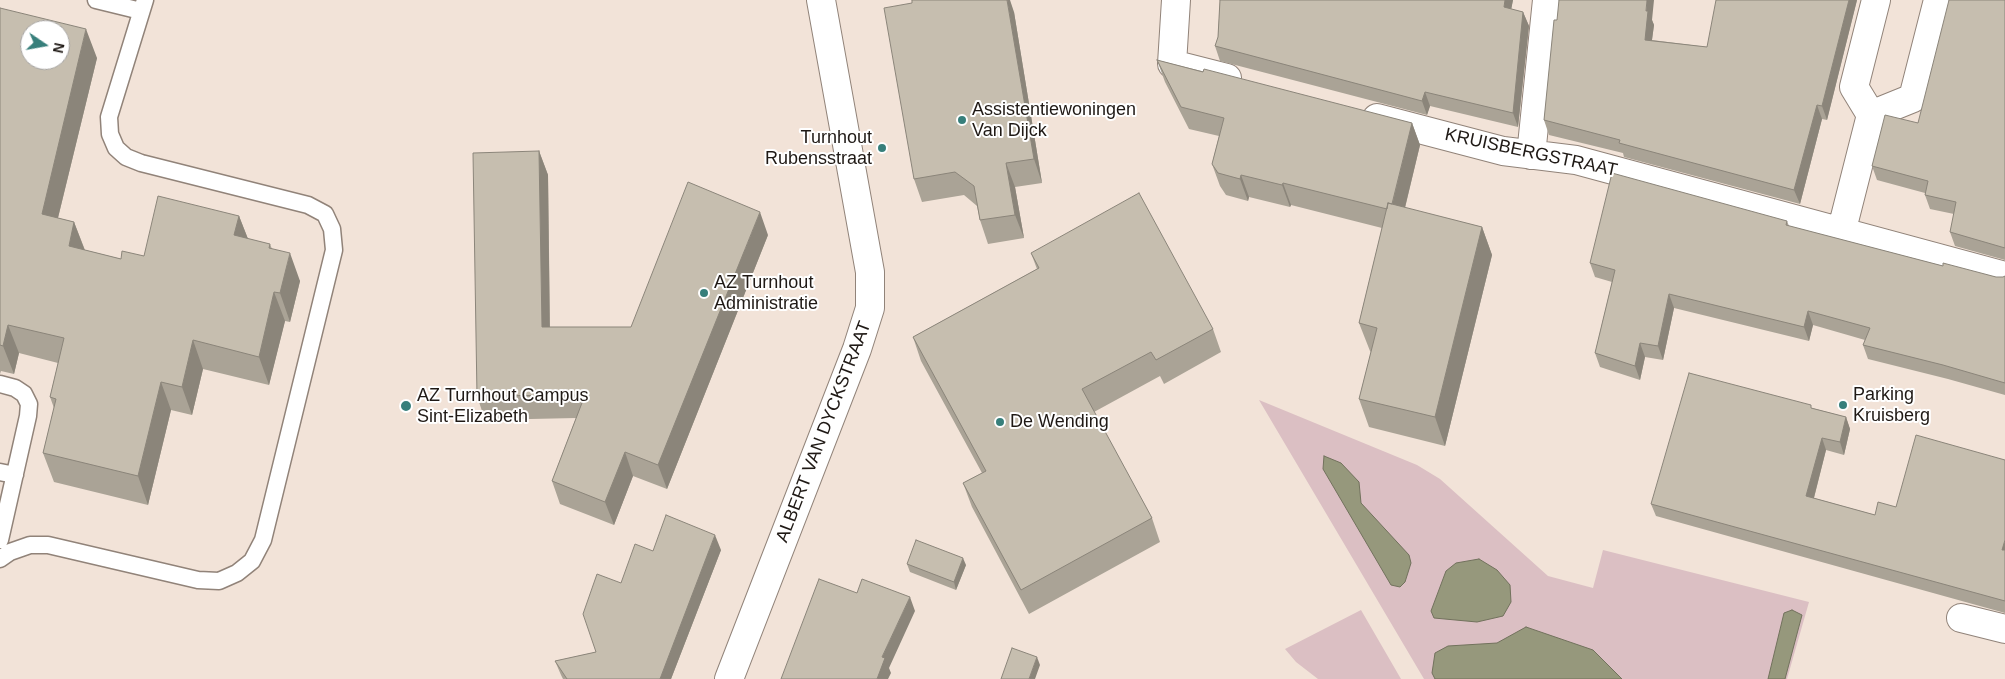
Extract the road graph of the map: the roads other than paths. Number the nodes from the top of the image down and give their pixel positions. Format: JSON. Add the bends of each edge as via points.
{"nodes":[{"id":1,"x":96,"y":0,"type":"edge"},
{"id":2,"x":821,"y":0,"type":"edge"},
{"id":3,"x":1176,"y":0,"type":"edge"},
{"id":4,"x":1547,"y":0,"type":"edge"},
{"id":5,"x":1876,"y":0,"type":"edge"},
{"id":6,"x":1938,"y":0,"type":"edge"},
{"id":7,"x":143,"y":6,"type":"edge"},
{"id":8,"x":1248,"y":84,"type":"edge"},
{"id":9,"x":1352,"y":111,"type":"edge"},
{"id":10,"x":1871,"y":115,"type":"junction"},
{"id":11,"x":1531,"y":155,"type":"junction"},
{"id":12,"x":1841,"y":233,"type":"junction"},
{"id":13,"x":2005,"y":276,"type":"edge"},
{"id":14,"x":0,"y":384,"type":"edge"},
{"id":15,"x":7,"y":474,"type":"edge"},
{"id":16,"x":0,"y":540,"type":"edge"},
{"id":17,"x":0,"y":559,"type":"edge"},
{"id":18,"x":1961,"y":618,"type":"dead end"},
{"id":19,"x":2005,"y":629,"type":"edge"},
{"id":20,"x":729,"y":679,"type":"edge"}],
"edges":[{"from":1,"to":7,"type":"lane"},
{"from":2,"to":20,"type":"street","name":"ALBERT VAN DYCKSTRAAT","via":[[870,272],[870,308]]},
{"from":3,"to":8,"type":"street","via":[[1172,64]]},
{"from":4,"to":11,"type":"street"},
{"from":5,"to":10,"type":"street","via":[[1854,87]]},
{"from":6,"to":10,"type":"street","via":[[1913,98]]},
{"from":7,"to":17,"type":"lane","via":[[109,117],[110,134],[116,148],[126,157],[141,163],[308,205],[325,214],[332,229],[334,250],[263,540],[252,560],[238,573],[219,581],[198,580],[48,545],[30,545]]},
{"from":9,"to":11,"type":"street","name":"KRUISBERGSTRAAT","via":[[1504,151]]},
{"from":10,"to":12,"type":"street"},
{"from":11,"to":12,"type":"street","name":"KRUISBERGSTRAAT","via":[[1576,160]]},
{"from":12,"to":13,"type":"street","name":"KRUISBERGSTRAAT"},
{"from":14,"to":15,"type":"lane","via":[[16,388],[29,404],[28,416]]},
{"from":15,"to":16,"type":"lane"},
{"from":18,"to":19,"type":"street"}]}
